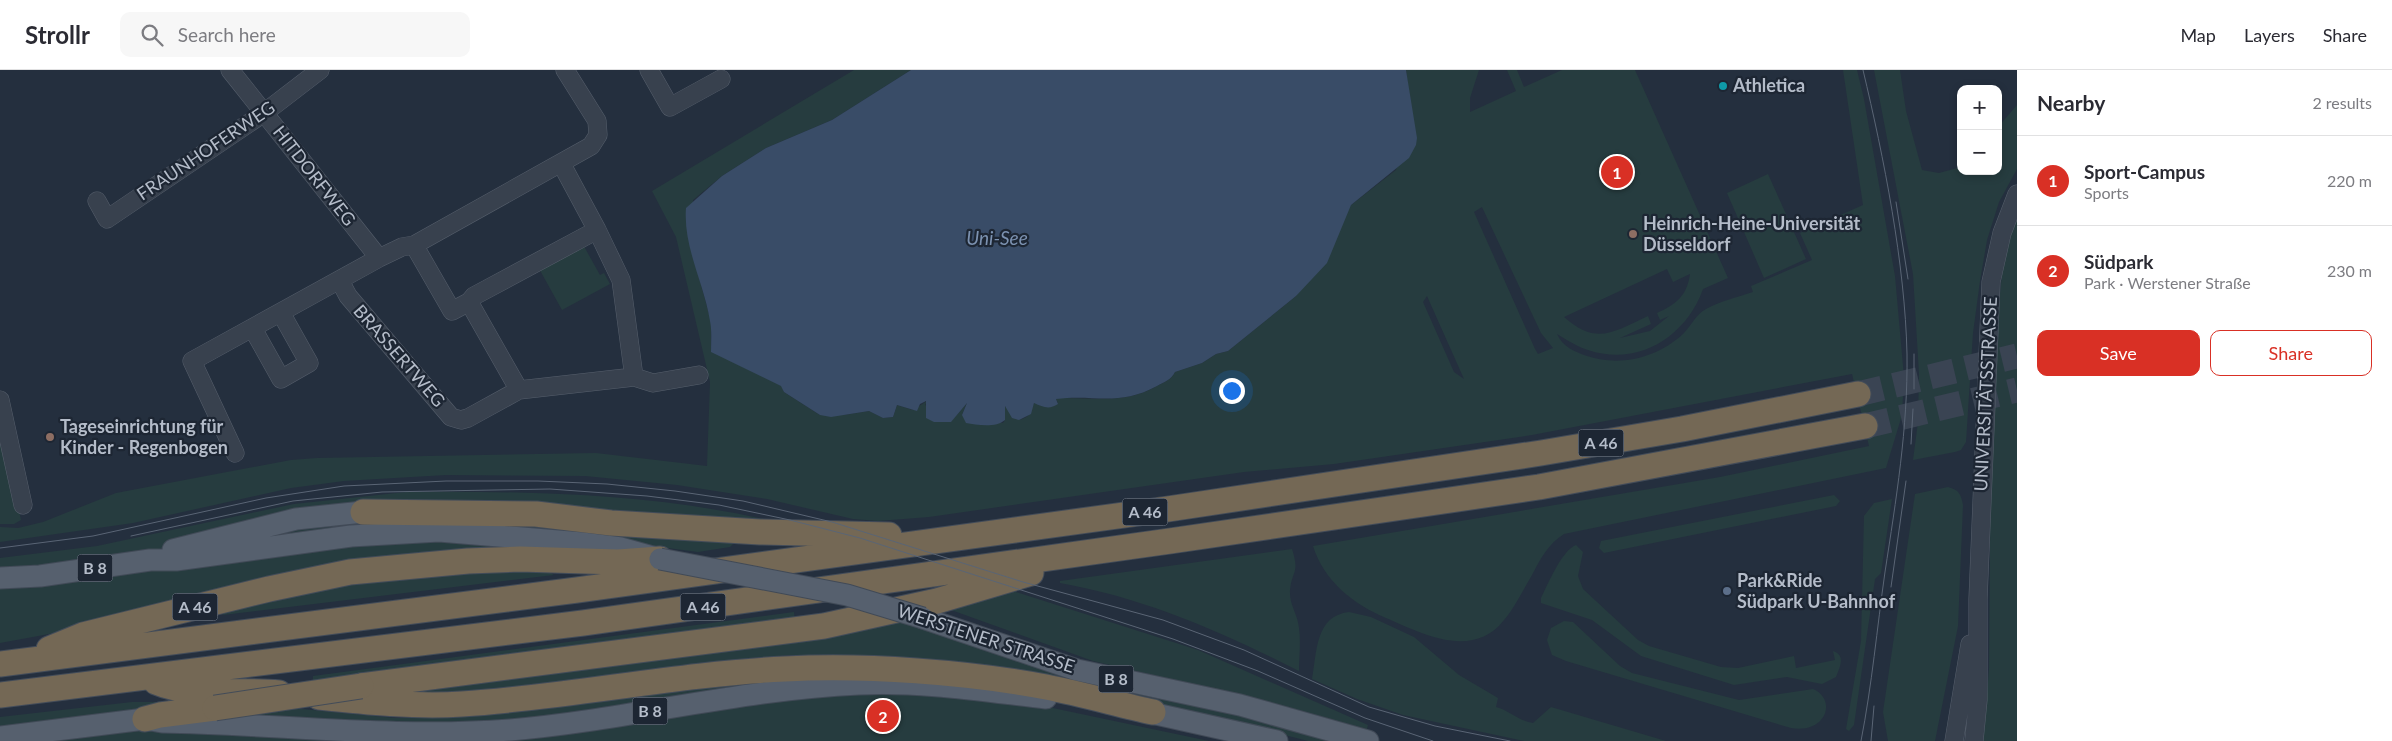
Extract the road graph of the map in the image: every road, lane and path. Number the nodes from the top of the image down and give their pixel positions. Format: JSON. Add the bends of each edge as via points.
{"nodes":[{"id":1,"x":230,"y":70,"type":"edge"},
{"id":2,"x":320,"y":70,"type":"edge"},
{"id":3,"x":565,"y":70,"type":"edge"},
{"id":4,"x":649,"y":70,"type":"edge"},
{"id":5,"x":722,"y":79,"type":"dead end"},
{"id":6,"x":264,"y":113,"type":"junction"},
{"id":7,"x":561,"y":163,"type":"junction"},
{"id":8,"x":2017,"y":194,"type":"edge"},
{"id":9,"x":96,"y":201,"type":"dead end"},
{"id":10,"x":597,"y":230,"type":"junction"},
{"id":11,"x":414,"y":245,"type":"junction"},
{"id":12,"x":380,"y":258,"type":"junction"},
{"id":13,"x":340,"y":281,"type":"junction"},
{"id":14,"x":469,"y":302,"type":"junction"},
{"id":15,"x":280,"y":313,"type":"junction"},
{"id":16,"x":253,"y":329,"type":"junction"},
{"id":17,"x":699,"y":375,"type":"dead end"},
{"id":18,"x":634,"y":376,"type":"junction"},
{"id":19,"x":519,"y":390,"type":"junction"},
{"id":20,"x":1858,"y":394,"type":"tunnel mouth"},
{"id":21,"x":0,"y":400,"type":"edge"},
{"id":22,"x":1865,"y":426,"type":"tunnel mouth"},
{"id":23,"x":235,"y":453,"type":"dead end"},
{"id":24,"x":23,"y":505,"type":"dead end"},
{"id":25,"x":363,"y":512,"type":"joint"},
{"id":26,"x":946,"y":539,"type":"junction"},
{"id":27,"x":1170,"y":541,"type":"junction"},
{"id":28,"x":577,"y":551,"type":"junction"},
{"id":29,"x":660,"y":559,"type":"joint"},
{"id":30,"x":150,"y":560,"type":"junction"},
{"id":31,"x":40,"y":576,"type":"junction"},
{"id":32,"x":0,"y":578,"type":"edge"},
{"id":33,"x":0,"y":587,"type":"edge"},
{"id":34,"x":1978,"y":599,"type":"junction"},
{"id":35,"x":9,"y":663,"type":"edge"},
{"id":36,"x":144,"y":677,"type":"junction"},
{"id":37,"x":0,"y":695,"type":"edge"},
{"id":38,"x":1153,"y":712,"type":"junction"},
{"id":39,"x":145,"y":719,"type":"junction"},
{"id":40,"x":0,"y":737,"type":"edge"},
{"id":41,"x":1277,"y":741,"type":"edge"},
{"id":42,"x":1368,"y":741,"type":"edge"},
{"id":43,"x":1954,"y":741,"type":"edge"},
{"id":44,"x":1974,"y":741,"type":"edge"}],
"edges":[{"from":1,"to":6,"type":"street","name":"HITDORFWEG"},
{"from":2,"to":6,"type":"street","name":"FRAUNHOFERWEG"},
{"from":3,"to":7,"type":"street","via":[[597,120],[598,135],[591,146]]},
{"from":4,"to":5,"type":"street","via":[[670,107]]},
{"from":6,"to":9,"type":"street","name":"FRAUNHOFERWEG","via":[[107,219]]},
{"from":6,"to":12,"type":"street","name":"HITDORFWEG"},
{"from":7,"to":10,"type":"street"},
{"from":7,"to":11,"type":"street"},
{"from":8,"to":34,"type":"street","name":"UNIVERSITÄTSSTRASSE","via":[[2002,234],[1991,282]]},
{"from":10,"to":14,"type":"street","via":[[474,296]]},
{"from":10,"to":18,"type":"street","via":[[621,280]]},
{"from":11,"to":12,"type":"street"},
{"from":11,"to":14,"type":"street","via":[[452,311]]},
{"from":12,"to":13,"type":"street"},
{"from":13,"to":15,"type":"street"},
{"from":13,"to":19,"type":"street","name":"BRASSERTWEG","via":[[348,296],[451,417],[468,418]]},
{"from":14,"to":19,"type":"street"},
{"from":15,"to":16,"type":"street"},
{"from":15,"to":16,"type":"street","via":[[309,363],[280,379]]},
{"from":16,"to":23,"type":"street","via":[[192,361]]},
{"from":17,"to":18,"type":"street","name":"BRASSERTWEG","via":[[653,383]]},
{"from":18,"to":19,"type":"street","name":"BRASSERTWEG"},
{"from":20,"to":26,"type":"highway","number":"A 46","via":[[1540,453]]},
{"from":21,"to":24,"type":"street"},
{"from":22,"to":27,"type":"highway","number":"A 46","via":[[1539,487]]},
{"from":25,"to":26,"type":"highway","via":[[536,514],[691,528]]},
{"from":25,"to":30,"type":"main road","via":[[268,524],[178,548]]},
{"from":26,"to":35,"type":"highway","number":"A 46"},
{"from":27,"to":36,"type":"highway","number":"A 46","via":[[583,623]]},
{"from":27,"to":39,"type":"highway","bridge":true,"via":[[1034,572],[937,601],[824,626],[361,686],[160,714]]},
{"from":28,"to":29,"type":"highway","number":"A 46","via":[[618,562]]},
{"from":28,"to":30,"type":"main road","number":"B 8","via":[[476,532],[395,532],[176,560]]},
{"from":28,"to":35,"type":"highway","number":"A 46","via":[[320,577],[82,635]]},
{"from":29,"to":42,"type":"main road","name":"WERSTENER STRASSE","number":"B 8","bridge":true,"via":[[848,595],[1077,670],[1240,705]]},
{"from":30,"to":31,"type":"main road","number":"B 8"},
{"from":31,"to":32,"type":"main road","number":"B 8"},
{"from":31,"to":33,"type":"main road","number":"B 8"},
{"from":34,"to":43,"type":"street","name":"UNIVERSITÄTSSTRASSE"},
{"from":34,"to":44,"type":"street","name":"UNIVERSITÄTSSTRASSE","via":[[1978,700]]},
{"from":36,"to":37,"type":"highway","number":"A 46"},
{"from":36,"to":38,"type":"highway","via":[[168,687],[193,690],[461,704],[701,675],[787,669],[879,669],[1045,687]]},
{"from":38,"to":39,"type":"main road","number":"B 8","via":[[910,683],[829,686],[575,723],[450,733],[303,729]]},
{"from":38,"to":41,"type":"main road","number":"B 8"},
{"from":39,"to":40,"type":"main road","number":"B 8"}]}
